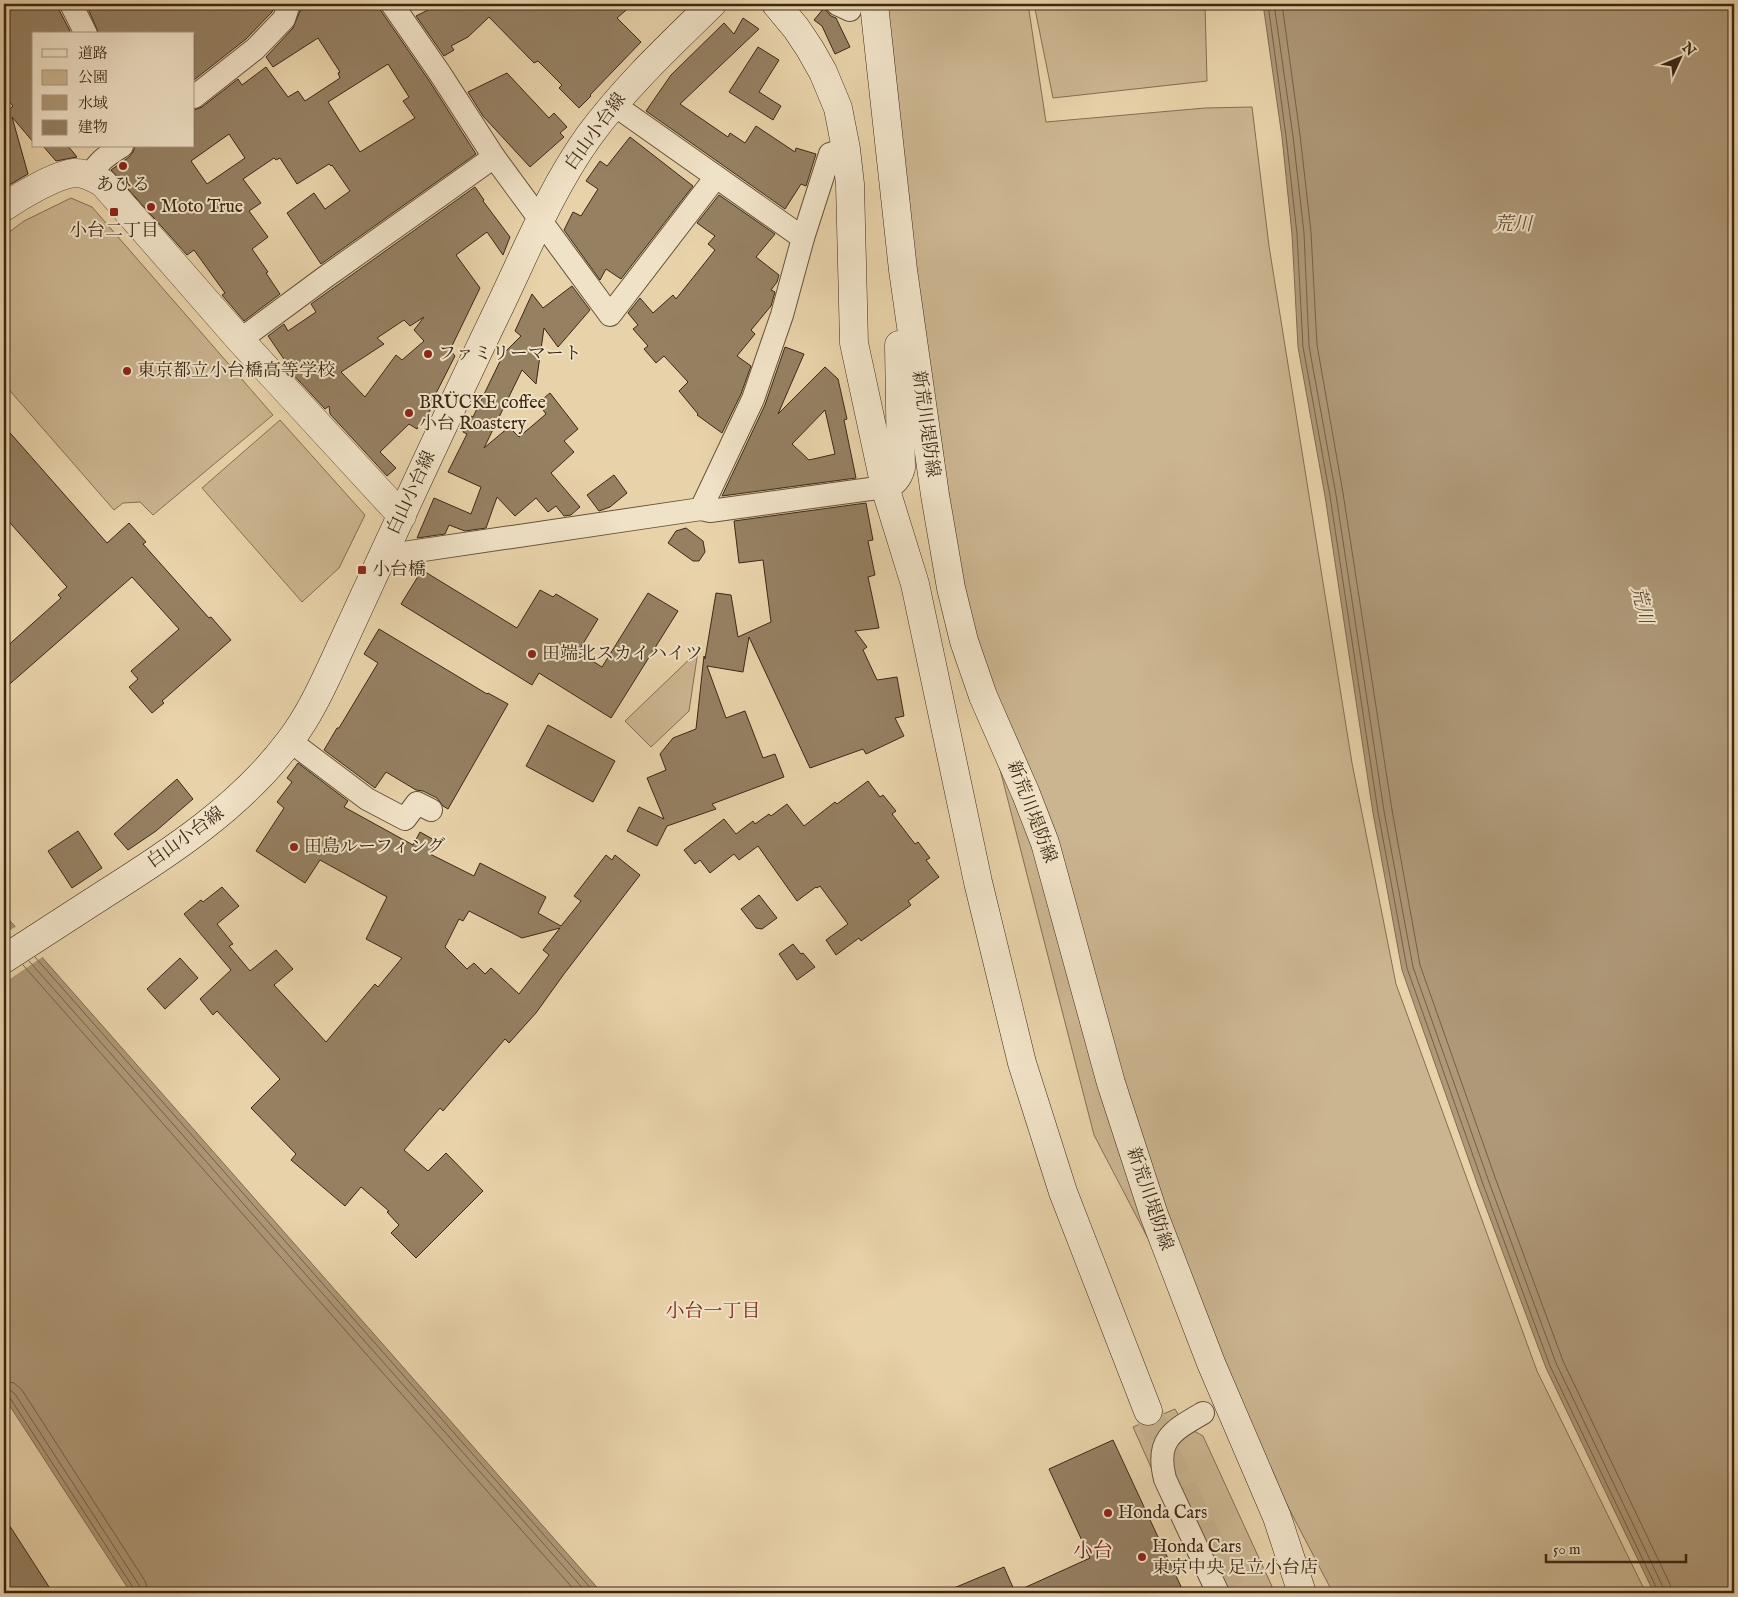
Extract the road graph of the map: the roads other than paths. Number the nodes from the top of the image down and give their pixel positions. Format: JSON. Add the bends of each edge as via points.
{"nodes":[{"id":1,"x":71,"y":4,"type":"edge"},
{"id":2,"x":289,"y":4,"type":"edge"},
{"id":3,"x":392,"y":4,"type":"edge"},
{"id":4,"x":712,"y":4,"type":"edge"},
{"id":5,"x":782,"y":6,"type":"edge"},
{"id":6,"x":854,"y":6,"type":"edge"},
{"id":7,"x":85,"y":32,"type":"edge"},
{"id":8,"x":195,"y":96,"type":"edge"},
{"id":9,"x":614,"y":104,"type":"junction"},
{"id":10,"x":119,"y":148,"type":"edge"},
{"id":11,"x":846,"y":149,"type":"junction"},
{"id":12,"x":494,"y":157,"type":"junction"},
{"id":13,"x":90,"y":176,"type":"junction"},
{"id":14,"x":716,"y":177,"type":"junction"},
{"id":15,"x":4,"y":207,"type":"edge"},
{"id":16,"x":541,"y":221,"type":"junction"},
{"id":17,"x":803,"y":238,"type":"junction"},
{"id":18,"x":903,"y":270,"type":"junction"},
{"id":19,"x":240,"y":340,"type":"junction"},
{"id":20,"x":885,"y":487,"type":"junction"},
{"id":21,"x":701,"y":509,"type":"junction"},
{"id":22,"x":402,"y":516,"type":"junction"},
{"id":23,"x":383,"y":556,"type":"junction"},
{"id":24,"x":290,"y":742,"type":"junction"},
{"id":25,"x":431,"y":810,"type":"dead end"},
{"id":26,"x":4,"y":959,"type":"edge"},
{"id":27,"x":1148,"y":1411,"type":"tunnel mouth"},
{"id":28,"x":1203,"y":1412,"type":"dead end"},
{"id":29,"x":1218,"y":1593,"type":"edge"},
{"id":30,"x":1302,"y":1593,"type":"edge"}],
"edges":[{"from":1,"to":7,"type":"street"},
{"from":2,"to":8,"type":"street","via":[[284,19],[255,49]]},
{"from":3,"to":12,"type":"street"},
{"from":4,"to":9,"type":"main road","name":"白山小台線"},
{"from":5,"to":11,"type":"main road","via":[[823,72],[838,108]]},
{"from":6,"to":18,"type":"main road","name":"新荒川堤防線"},
{"from":9,"to":14,"type":"street"},
{"from":9,"to":16,"type":"main road","name":"白山小台線","via":[[588,138]]},
{"from":10,"to":13,"type":"street","via":[[101,159]]},
{"from":11,"to":17,"type":"street","via":[[830,154]]},
{"from":11,"to":20,"type":"main road","via":[[850,184],[854,343]]},
{"from":12,"to":16,"type":"street"},
{"from":12,"to":19,"type":"street"},
{"from":13,"to":15,"type":"main road","via":[[75,172],[60,176]]},
{"from":13,"to":19,"type":"main road","via":[[116,196]]},
{"from":14,"to":16,"type":"street","via":[[610,315]]},
{"from":14,"to":17,"type":"street"},
{"from":16,"to":22,"type":"main road","name":"白山小台線"},
{"from":17,"to":21,"type":"street","via":[[782,315],[753,399]]},
{"from":18,"to":20,"type":"main road","via":[[898,324],[901,468],[894,482]]},
{"from":18,"to":30,"type":"main road","name":"新荒川堤防線","via":[[938,514],[953,597],[973,670],[1045,843],[1111,1083],[1154,1215],[1211,1363],[1277,1517]]},
{"from":19,"to":22,"type":"main road"},
{"from":20,"to":21,"type":"street","via":[[710,511]]},
{"from":20,"to":27,"type":"main road","via":[[916,584],[978,882],[1022,1063],[1063,1192]]},
{"from":21,"to":23,"type":"street"},
{"from":22,"to":23,"type":"main road","name":"白山小台線"},
{"from":23,"to":24,"type":"main road","name":"白山小台線","via":[[321,689]]},
{"from":24,"to":25,"type":"street","via":[[367,799],[405,819],[417,803]]},
{"from":24,"to":26,"type":"main road","name":"白山小台線","via":[[234,803],[193,835]]},
{"from":28,"to":29,"type":"street","via":[[1166,1440],[1161,1454],[1162,1467]]}]}
